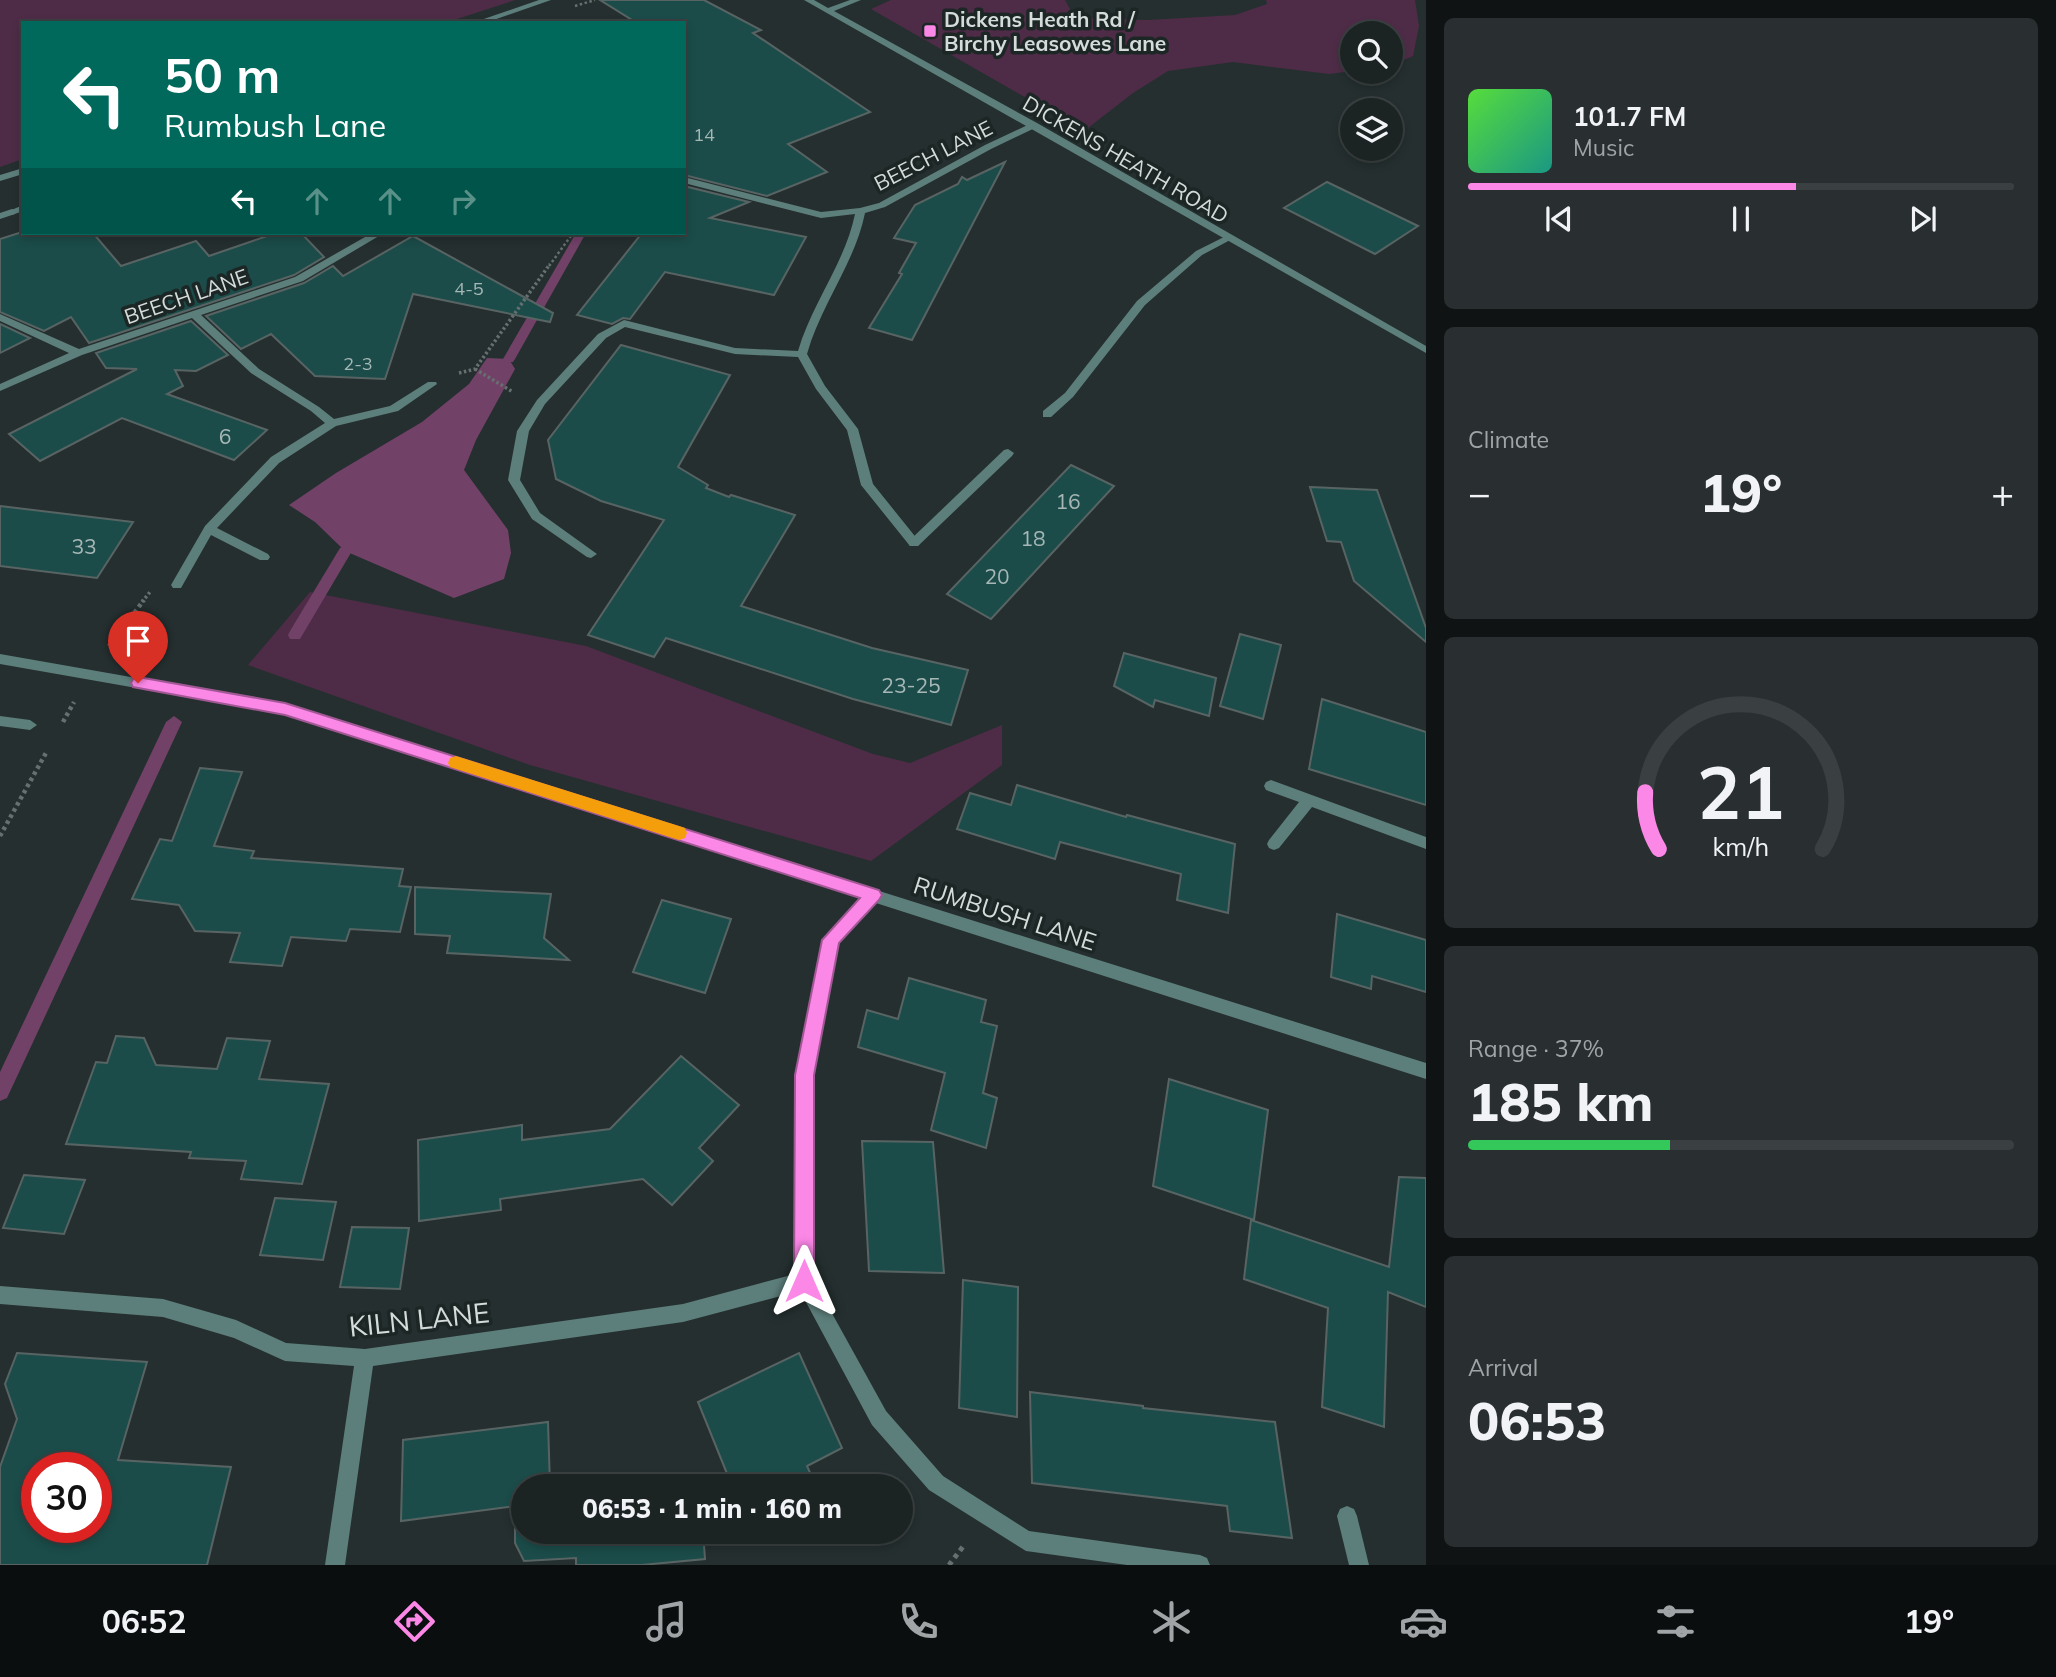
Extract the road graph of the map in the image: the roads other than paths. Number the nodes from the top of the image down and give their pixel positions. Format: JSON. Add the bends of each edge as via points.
{"nodes":[{"id":1,"x":547,"y":0,"type":"edge"},
{"id":2,"x":808,"y":0,"type":"edge"},
{"id":3,"x":857,"y":0,"type":"edge"},
{"id":4,"x":827,"y":11,"type":"junction"},
{"id":5,"x":482,"y":21,"type":"edge"},
{"id":6,"x":1034,"y":125,"type":"junction"},
{"id":7,"x":21,"y":171,"type":"edge"},
{"id":8,"x":0,"y":178,"type":"edge"},
{"id":9,"x":686,"y":181,"type":"edge"},
{"id":10,"x":21,"y":209,"type":"edge"},
{"id":11,"x":861,"y":211,"type":"junction"},
{"id":12,"x":0,"y":216,"type":"edge"},
{"id":13,"x":376,"y":235,"type":"edge"},
{"id":14,"x":1229,"y":238,"type":"junction"},
{"id":15,"x":193,"y":313,"type":"junction"},
{"id":16,"x":0,"y":317,"type":"edge"},
{"id":17,"x":1426,"y":350,"type":"edge"},
{"id":18,"x":78,"y":353,"type":"junction"},
{"id":19,"x":802,"y":354,"type":"junction"},
{"id":20,"x":432,"y":384,"type":"dead end"},
{"id":21,"x":0,"y":388,"type":"edge"},
{"id":22,"x":1047,"y":414,"type":"dead end"},
{"id":23,"x":332,"y":423,"type":"junction"},
{"id":24,"x":1008,"y":453,"type":"dead end"},
{"id":25,"x":209,"y":528,"type":"junction"},
{"id":26,"x":592,"y":554,"type":"dead end"},
{"id":27,"x":264,"y":557,"type":"dead end"},
{"id":28,"x":177,"y":585,"type":"dead end"},
{"id":29,"x":0,"y":659,"type":"edge"},
{"id":30,"x":0,"y":721,"type":"edge"},
{"id":31,"x":30,"y":725,"type":"dead end"},
{"id":32,"x":1271,"y":786,"type":"dead end"},
{"id":33,"x":1309,"y":800,"type":"junction"},
{"id":34,"x":1273,"y":844,"type":"dead end"},
{"id":35,"x":1426,"y":844,"type":"edge"},
{"id":36,"x":873,"y":895,"type":"junction"},
{"id":37,"x":1426,"y":1071,"type":"edge"},
{"id":38,"x":804,"y":1281,"type":"junction"},
{"id":39,"x":0,"y":1294,"type":"edge"},
{"id":40,"x":365,"y":1358,"type":"junction"},
{"id":41,"x":1347,"y":1516,"type":"dead end"},
{"id":42,"x":335,"y":1565,"type":"edge"},
{"id":43,"x":1200,"y":1565,"type":"edge"},
{"id":44,"x":1359,"y":1565,"type":"edge"}],
"edges":[{"from":1,"to":5,"type":"street"},
{"from":2,"to":4,"type":"street","name":"DICKENS HEATH ROAD"},
{"from":3,"to":4,"type":"street"},
{"from":4,"to":6,"type":"street","name":"DICKENS HEATH ROAD"},
{"from":6,"to":11,"type":"street","name":"BEECH LANE","via":[[882,205]]},
{"from":6,"to":14,"type":"street","name":"DICKENS HEATH ROAD"},
{"from":7,"to":8,"type":"street"},
{"from":9,"to":11,"type":"street","name":"BEECH LANE","via":[[821,215]]},
{"from":10,"to":12,"type":"street"},
{"from":11,"to":19,"type":"street","via":[[859,229],[815,317]]},
{"from":13,"to":15,"type":"street","name":"BEECH LANE","via":[[299,279]]},
{"from":14,"to":17,"type":"street","name":"DICKENS HEATH ROAD"},
{"from":14,"to":22,"type":"street","via":[[1199,253],[1141,303],[1069,395]]},
{"from":15,"to":18,"type":"street","name":"BEECH LANE"},
{"from":15,"to":23,"type":"street","via":[[255,371]]},
{"from":16,"to":18,"type":"street"},
{"from":18,"to":21,"type":"street","name":"BEECH LANE"},
{"from":19,"to":24,"type":"street","via":[[852,429],[867,485],[914,543]]},
{"from":19,"to":26,"type":"street","via":[[735,351],[624,323],[602,336],[541,402],[523,431],[514,480],[536,516]]},
{"from":20,"to":23,"type":"street","via":[[394,409]]},
{"from":23,"to":25,"type":"street","via":[[275,460]]},
{"from":25,"to":27,"type":"street"},
{"from":25,"to":28,"type":"street"},
{"from":29,"to":36,"type":"street","name":"RUMBUSH LANE","via":[[285,709]]},
{"from":30,"to":31,"type":"street"},
{"from":32,"to":33,"type":"street"},
{"from":33,"to":34,"type":"street"},
{"from":33,"to":35,"type":"street"},
{"from":36,"to":37,"type":"street","name":"RUMBUSH LANE"},
{"from":36,"to":38,"type":"street","via":[[831,940],[804,1075]]},
{"from":38,"to":40,"type":"street","name":"KILN LANE","via":[[683,1313]]},
{"from":38,"to":43,"type":"street","via":[[879,1418],[936,1483],[1026,1541]]},
{"from":39,"to":40,"type":"street","name":"KILN LANE","via":[[163,1308],[236,1329],[285,1352]]},
{"from":40,"to":42,"type":"street"},
{"from":41,"to":44,"type":"street"}]}
